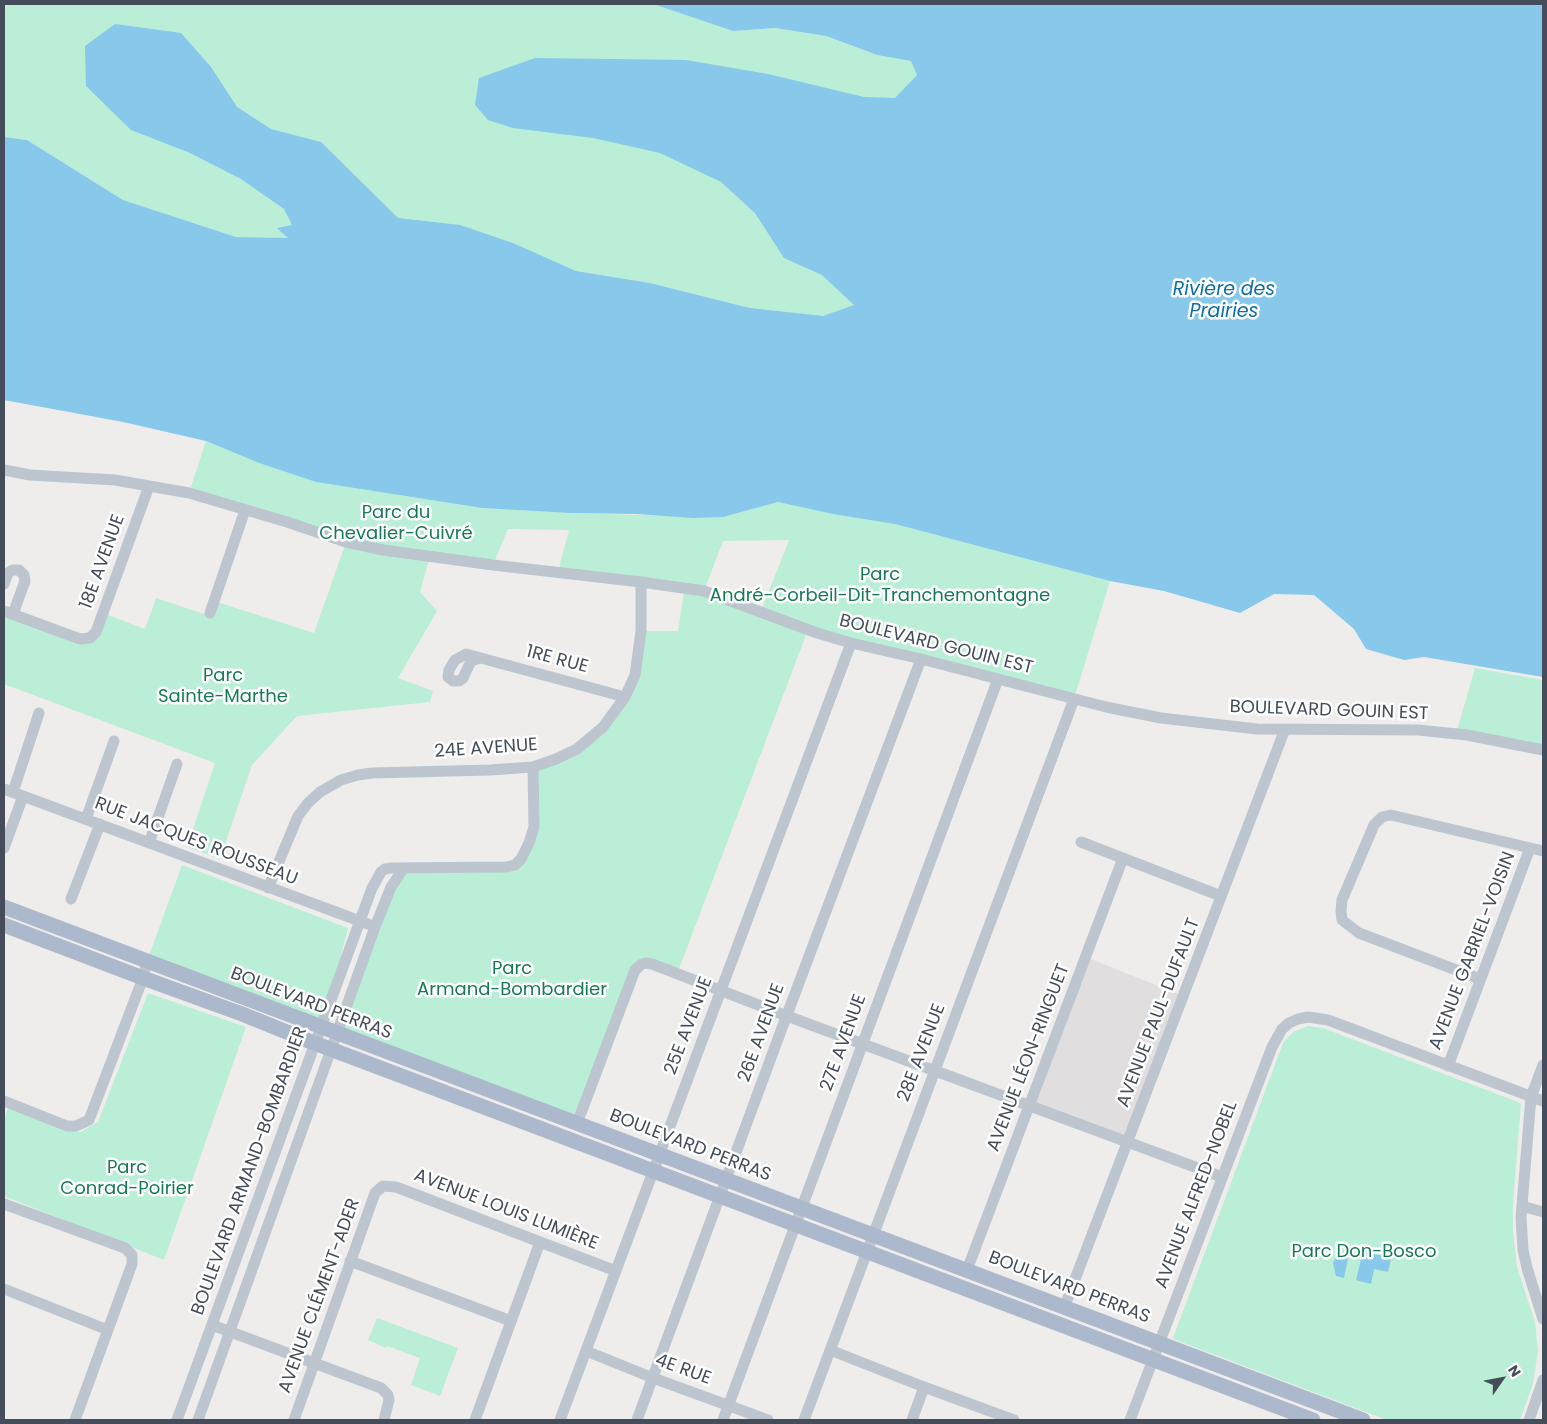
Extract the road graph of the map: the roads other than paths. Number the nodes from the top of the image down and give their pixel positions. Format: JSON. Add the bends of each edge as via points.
{"nodes":[{"id":1,"x":4,"y":470,"type":"edge"},
{"id":2,"x":149,"y":486,"type":"junction"},
{"id":3,"x":245,"y":510,"type":"junction"},
{"id":4,"x":641,"y":582,"type":"junction"},
{"id":5,"x":4,"y":584,"type":"edge"},
{"id":6,"x":8,"y":613,"type":"edge"},
{"id":7,"x":210,"y":614,"type":"dead end"},
{"id":8,"x":851,"y":643,"type":"junction"},
{"id":9,"x":480,"y":658,"type":"dead end"},
{"id":10,"x":921,"y":659,"type":"junction"},
{"id":11,"x":998,"y":679,"type":"junction"},
{"id":12,"x":625,"y":697,"type":"junction"},
{"id":13,"x":1074,"y":699,"type":"junction"},
{"id":14,"x":39,"y":713,"type":"dead end"},
{"id":15,"x":1285,"y":730,"type":"junction"},
{"id":16,"x":114,"y":741,"type":"dead end"},
{"id":17,"x":1543,"y":750,"type":"edge"},
{"id":18,"x":177,"y":764,"type":"dead end"},
{"id":19,"x":533,"y":767,"type":"junction"},
{"id":20,"x":13,"y":792,"type":"edge"},
{"id":21,"x":86,"y":819,"type":"junction"},
{"id":22,"x":100,"y":824,"type":"junction"},
{"id":23,"x":1081,"y":842,"type":"dead end"},
{"id":24,"x":149,"y":843,"type":"junction"},
{"id":25,"x":4,"y":848,"type":"edge"},
{"id":26,"x":1530,"y":848,"type":"junction"},
{"id":27,"x":1543,"y":851,"type":"edge"},
{"id":28,"x":1123,"y":858,"type":"junction"},
{"id":29,"x":404,"y":869,"type":"junction"},
{"id":30,"x":268,"y":888,"type":"junction"},
{"id":31,"x":1221,"y":896,"type":"junction"},
{"id":32,"x":71,"y":899,"type":"dead end"},
{"id":33,"x":4,"y":907,"type":"edge"},
{"id":34,"x":360,"y":922,"type":"junction"},
{"id":35,"x":4,"y":925,"type":"edge"},
{"id":36,"x":375,"y":927,"type":"junction"},
{"id":37,"x":147,"y":961,"type":"junction"},
{"id":38,"x":142,"y":978,"type":"junction"},
{"id":39,"x":1480,"y":979,"type":"junction"},
{"id":40,"x":721,"y":990,"type":"junction"},
{"id":41,"x":787,"y":1016,"type":"junction"},
{"id":42,"x":321,"y":1028,"type":"junction"},
{"id":43,"x":338,"y":1034,"type":"junction"},
{"id":44,"x":316,"y":1043,"type":"junction"},
{"id":45,"x":863,"y":1043,"type":"junction"},
{"id":46,"x":333,"y":1049,"type":"junction"},
{"id":47,"x":1543,"y":1065,"type":"edge"},
{"id":48,"x":1448,"y":1066,"type":"junction"},
{"id":49,"x":934,"y":1071,"type":"junction"},
{"id":50,"x":1531,"y":1097,"type":"junction"},
{"id":51,"x":4,"y":1101,"type":"edge"},
{"id":52,"x":1543,"y":1102,"type":"edge"},
{"id":53,"x":1030,"y":1106,"type":"junction"},
{"id":54,"x":576,"y":1122,"type":"junction"},
{"id":55,"x":1129,"y":1142,"type":"junction"},
{"id":56,"x":658,"y":1155,"type":"junction"},
{"id":57,"x":653,"y":1170,"type":"junction"},
{"id":58,"x":1222,"y":1177,"type":"junction"},
{"id":59,"x":726,"y":1180,"type":"junction"},
{"id":60,"x":383,"y":1186,"type":"joint"},
{"id":61,"x":720,"y":1196,"type":"junction"},
{"id":62,"x":4,"y":1204,"type":"edge"},
{"id":63,"x":1522,"y":1206,"type":"junction"},
{"id":64,"x":802,"y":1208,"type":"junction"},
{"id":65,"x":1543,"y":1212,"type":"edge"},
{"id":66,"x":795,"y":1225,"type":"junction"},
{"id":67,"x":872,"y":1235,"type":"junction"},
{"id":68,"x":540,"y":1242,"type":"junction"},
{"id":69,"x":866,"y":1251,"type":"junction"},
{"id":70,"x":350,"y":1261,"type":"junction"},
{"id":71,"x":967,"y":1270,"type":"junction"},
{"id":72,"x":616,"y":1271,"type":"junction"},
{"id":73,"x":4,"y":1290,"type":"edge"},
{"id":74,"x":1541,"y":1306,"type":"edge"},
{"id":75,"x":1064,"y":1308,"type":"junction"},
{"id":76,"x":1543,"y":1319,"type":"edge"},
{"id":77,"x":511,"y":1320,"type":"junction"},
{"id":78,"x":212,"y":1325,"type":"junction"},
{"id":79,"x":108,"y":1330,"type":"junction"},
{"id":80,"x":230,"y":1332,"type":"junction"},
{"id":81,"x":1160,"y":1342,"type":"junction"},
{"id":82,"x":830,"y":1350,"type":"junction"},
{"id":83,"x":586,"y":1351,"type":"junction"},
{"id":84,"x":1153,"y":1360,"type":"junction"},
{"id":85,"x":314,"y":1364,"type":"junction"},
{"id":86,"x":653,"y":1378,"type":"junction"},
{"id":87,"x":1543,"y":1380,"type":"edge"},
{"id":88,"x":924,"y":1387,"type":"junction"},
{"id":89,"x":728,"y":1405,"type":"junction"},
{"id":90,"x":75,"y":1420,"type":"edge"},
{"id":91,"x":177,"y":1420,"type":"edge"},
{"id":92,"x":198,"y":1420,"type":"edge"},
{"id":93,"x":294,"y":1420,"type":"edge"},
{"id":94,"x":384,"y":1420,"type":"edge"},
{"id":95,"x":475,"y":1420,"type":"edge"},
{"id":96,"x":560,"y":1420,"type":"edge"},
{"id":97,"x":637,"y":1420,"type":"edge"},
{"id":98,"x":722,"y":1420,"type":"edge"},
{"id":99,"x":768,"y":1420,"type":"edge"},
{"id":100,"x":804,"y":1420,"type":"edge"},
{"id":101,"x":912,"y":1420,"type":"edge"},
{"id":102,"x":1014,"y":1420,"type":"edge"},
{"id":103,"x":1130,"y":1420,"type":"edge"},
{"id":104,"x":1313,"y":1420,"type":"edge"},
{"id":105,"x":1363,"y":1420,"type":"edge"},
{"id":106,"x":1529,"y":1420,"type":"edge"}],
"edges":[{"from":1,"to":2,"type":"street","name":"BOULEVARD GOUIN EST"},
{"from":2,"to":3,"type":"street","name":"BOULEVARD GOUIN EST","via":[[189,493]]},
{"from":2,"to":6,"type":"street","name":"18E AVENUE","via":[[96,632],[90,638],[80,639]]},
{"from":3,"to":4,"type":"street","name":"BOULEVARD GOUIN EST","via":[[346,542],[383,550]]},
{"from":3,"to":7,"type":"street"},
{"from":4,"to":8,"type":"street","name":"BOULEVARD GOUIN EST","via":[[704,591]]},
{"from":4,"to":12,"type":"street","name":"24E AVENUE","via":[[641,631],[635,675]]},
{"from":5,"to":6,"type":"street","via":[[8,573],[13,570],[24,575],[25,581]]},
{"from":8,"to":10,"type":"street","name":"BOULEVARD GOUIN EST"},
{"from":8,"to":40,"type":"street","name":"25E AVENUE"},
{"from":9,"to":12,"type":"street","name":"1RE RUE"},
{"from":10,"to":11,"type":"street","name":"BOULEVARD GOUIN EST"},
{"from":10,"to":41,"type":"street","name":"26E AVENUE"},
{"from":11,"to":13,"type":"street","name":"BOULEVARD GOUIN EST"},
{"from":11,"to":45,"type":"street","name":"27E AVENUE"},
{"from":12,"to":19,"type":"street","name":"24E AVENUE","via":[[603,728],[577,749]]},
{"from":13,"to":15,"type":"street","name":"BOULEVARD GOUIN EST","via":[[1192,723]]},
{"from":13,"to":49,"type":"street","name":"28E AVENUE"},
{"from":14,"to":20,"type":"street"},
{"from":15,"to":17,"type":"street","name":"BOULEVARD GOUIN EST","via":[[1418,730],[1467,735]]},
{"from":15,"to":31,"type":"street","name":"AVENUE PAUL-DUFAULT"},
{"from":16,"to":21,"type":"street"},
{"from":18,"to":24,"type":"street"},
{"from":19,"to":29,"type":"street","name":"BOULEVARD ARMAND-BOMBARDIER","via":[[534,827],[516,865]]},
{"from":19,"to":30,"type":"street","name":"24E AVENUE","via":[[372,773],[341,780],[320,792],[298,816]]},
{"from":20,"to":21,"type":"street","name":"RUE JACQUES ROUSSEAU"},
{"from":20,"to":25,"type":"street"},
{"from":21,"to":22,"type":"street","name":"RUE JACQUES ROUSSEAU"},
{"from":22,"to":24,"type":"street","name":"RUE JACQUES ROUSSEAU"},
{"from":22,"to":32,"type":"street"},
{"from":23,"to":28,"type":"street"},
{"from":24,"to":30,"type":"street","name":"RUE JACQUES ROUSSEAU"},
{"from":26,"to":27,"type":"street"},
{"from":26,"to":39,"type":"street","name":"AVENUE GABRIEL-VOISIN"},
{"from":26,"to":39,"type":"street","via":[[1391,815],[1382,817],[1374,825],[1342,900],[1342,920],[1359,933]]},
{"from":28,"to":31,"type":"street"},
{"from":28,"to":53,"type":"street","name":"AVENUE LÉON-RINGUET"},
{"from":29,"to":34,"type":"street","name":"BOULEVARD ARMAND-BOMBARDIER","via":[[381,872]]},
{"from":29,"to":36,"type":"street","name":"BOULEVARD ARMAND-BOMBARDIER","via":[[391,887]]},
{"from":30,"to":34,"type":"street","name":"RUE JACQUES ROUSSEAU"},
{"from":31,"to":55,"type":"street","name":"AVENUE PAUL-DUFAULT"},
{"from":33,"to":37,"type":"main road","name":"BOULEVARD PERRAS"},
{"from":34,"to":36,"type":"street","name":"RUE JACQUES ROUSSEAU"},
{"from":34,"to":42,"type":"street","name":"BOULEVARD ARMAND-BOMBARDIER"},
{"from":35,"to":38,"type":"main road","name":"BOULEVARD PERRAS"},
{"from":36,"to":43,"type":"street","name":"BOULEVARD ARMAND-BOMBARDIER"},
{"from":37,"to":38,"type":"street"},
{"from":37,"to":42,"type":"main road","name":"BOULEVARD PERRAS"},
{"from":38,"to":44,"type":"main road","name":"BOULEVARD PERRAS"},
{"from":38,"to":51,"type":"street","via":[[89,1120],[67,1126]]},
{"from":39,"to":48,"type":"street","name":"AVENUE GABRIEL-VOISIN"},
{"from":40,"to":41,"type":"street"},
{"from":40,"to":54,"type":"street","via":[[652,964],[642,964],[635,970]]},
{"from":40,"to":56,"type":"street","name":"25E AVENUE"},
{"from":41,"to":45,"type":"street"},
{"from":41,"to":59,"type":"street","name":"26E AVENUE"},
{"from":42,"to":43,"type":"main road","name":"BOULEVARD PERRAS"},
{"from":42,"to":44,"type":"street","name":"BOULEVARD ARMAND-BOMBARDIER"},
{"from":43,"to":46,"type":"street","name":"BOULEVARD ARMAND-BOMBARDIER"},
{"from":43,"to":54,"type":"main road","name":"BOULEVARD PERRAS"},
{"from":44,"to":46,"type":"main road","name":"BOULEVARD PERRAS"},
{"from":44,"to":78,"type":"street","name":"BOULEVARD ARMAND-BOMBARDIER"},
{"from":45,"to":49,"type":"street"},
{"from":45,"to":64,"type":"street","name":"27E AVENUE"},
{"from":46,"to":57,"type":"main road","name":"BOULEVARD PERRAS"},
{"from":46,"to":80,"type":"street","name":"BOULEVARD ARMAND-BOMBARDIER"},
{"from":47,"to":50,"type":"street"},
{"from":48,"to":50,"type":"street"},
{"from":48,"to":58,"type":"street","name":"AVENUE ALFRED-NOBEL","via":[[1328,1020],[1298,1019],[1282,1029],[1276,1038]]},
{"from":49,"to":53,"type":"street"},
{"from":49,"to":67,"type":"street","name":"28E AVENUE"},
{"from":50,"to":52,"type":"street"},
{"from":50,"to":63,"type":"street"},
{"from":53,"to":55,"type":"street"},
{"from":53,"to":71,"type":"street","name":"AVENUE LÉON-RINGUET"},
{"from":54,"to":56,"type":"main road","name":"BOULEVARD PERRAS"},
{"from":55,"to":58,"type":"street"},
{"from":55,"to":75,"type":"street","name":"AVENUE PAUL-DUFAULT"},
{"from":56,"to":57,"type":"street","name":"25E AVENUE"},
{"from":56,"to":59,"type":"main road","name":"BOULEVARD PERRAS"},
{"from":57,"to":61,"type":"main road","name":"BOULEVARD PERRAS"},
{"from":57,"to":72,"type":"street","name":"25E AVENUE"},
{"from":58,"to":81,"type":"street","name":"AVENUE ALFRED-NOBEL"},
{"from":59,"to":61,"type":"street","name":"26E AVENUE"},
{"from":59,"to":64,"type":"main road","name":"BOULEVARD PERRAS"},
{"from":60,"to":68,"type":"street","name":"AVENUE LOUIS LUMIÈRE","via":[[396,1187]]},
{"from":60,"to":70,"type":"street","name":"AVENUE CLÉMENT-ADER","via":[[375,1193]]},
{"from":61,"to":66,"type":"main road","name":"BOULEVARD PERRAS"},
{"from":61,"to":86,"type":"street","name":"26E AVENUE"},
{"from":62,"to":79,"type":"street","via":[[125,1248],[132,1255],[132,1264]]},
{"from":63,"to":65,"type":"street"},
{"from":63,"to":74,"type":"street","via":[[1526,1268]]},
{"from":64,"to":66,"type":"street","name":"27E AVENUE"},
{"from":64,"to":67,"type":"main road","name":"BOULEVARD PERRAS"},
{"from":66,"to":69,"type":"main road","name":"BOULEVARD PERRAS"},
{"from":66,"to":89,"type":"street","name":"27E AVENUE"},
{"from":67,"to":69,"type":"street","name":"28E AVENUE"},
{"from":67,"to":71,"type":"main road","name":"BOULEVARD PERRAS"},
{"from":68,"to":72,"type":"street","name":"AVENUE LOUIS LUMIÈRE"},
{"from":68,"to":77,"type":"street"},
{"from":69,"to":82,"type":"street","name":"28E AVENUE"},
{"from":69,"to":84,"type":"main road","name":"BOULEVARD PERRAS"},
{"from":70,"to":77,"type":"street"},
{"from":70,"to":85,"type":"street","name":"AVENUE CLÉMENT-ADER"},
{"from":71,"to":75,"type":"main road","name":"BOULEVARD PERRAS"},
{"from":72,"to":83,"type":"street","name":"25E AVENUE"},
{"from":73,"to":79,"type":"street"},
{"from":74,"to":76,"type":"street"},
{"from":75,"to":81,"type":"main road","name":"BOULEVARD PERRAS"},
{"from":77,"to":95,"type":"street"},
{"from":78,"to":80,"type":"street"},
{"from":78,"to":91,"type":"street","name":"BOULEVARD ARMAND-BOMBARDIER"},
{"from":79,"to":90,"type":"street"},
{"from":80,"to":85,"type":"street"},
{"from":80,"to":92,"type":"street","name":"BOULEVARD ARMAND-BOMBARDIER"},
{"from":81,"to":84,"type":"street","name":"AVENUE ALFRED-NOBEL"},
{"from":81,"to":105,"type":"main road","name":"BOULEVARD PERRAS"},
{"from":82,"to":88,"type":"street"},
{"from":82,"to":100,"type":"street","name":"28E AVENUE"},
{"from":83,"to":86,"type":"street","name":"4E RUE"},
{"from":83,"to":96,"type":"street","name":"25E AVENUE"},
{"from":84,"to":103,"type":"street","name":"AVENUE ALFRED-NOBEL"},
{"from":84,"to":104,"type":"main road","name":"BOULEVARD PERRAS"},
{"from":85,"to":93,"type":"street","name":"AVENUE CLÉMENT-ADER"},
{"from":85,"to":94,"type":"street","via":[[385,1391],[390,1400]]},
{"from":86,"to":89,"type":"street","name":"4E RUE"},
{"from":86,"to":97,"type":"street","name":"26E AVENUE"},
{"from":87,"to":106,"type":"street"},
{"from":88,"to":101,"type":"street"},
{"from":88,"to":102,"type":"street"},
{"from":89,"to":98,"type":"street","name":"27E AVENUE"},
{"from":89,"to":99,"type":"street","name":"4E RUE"}]}
